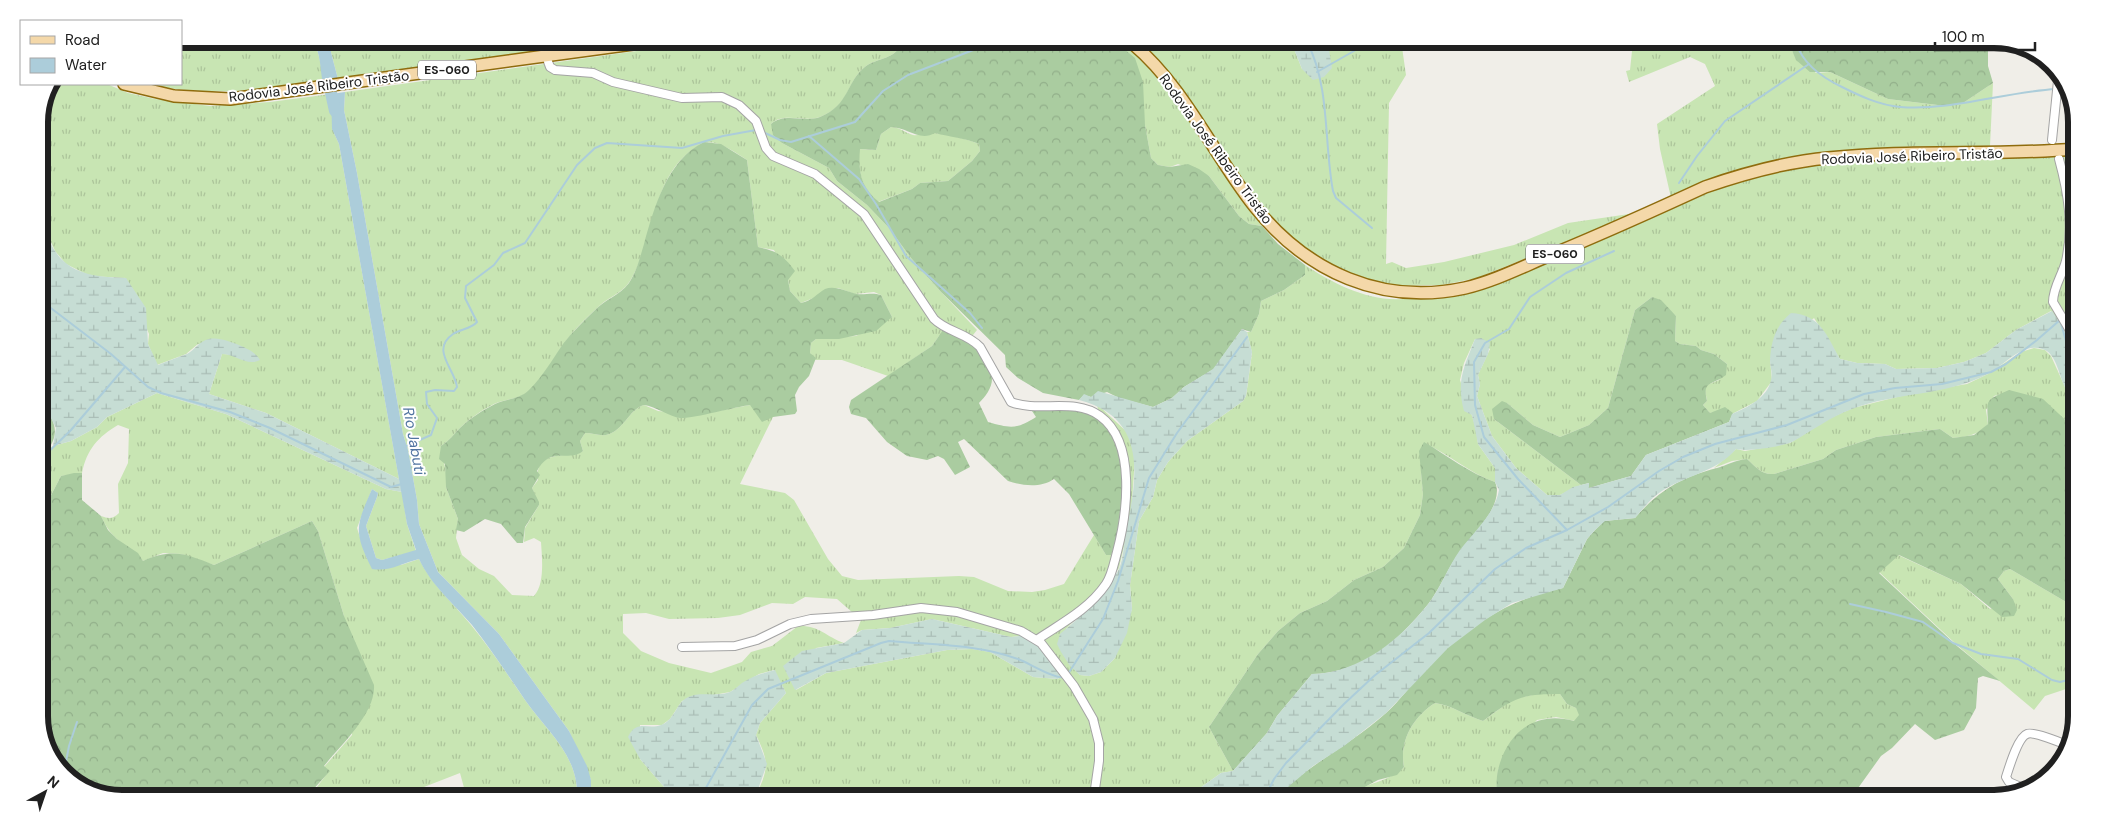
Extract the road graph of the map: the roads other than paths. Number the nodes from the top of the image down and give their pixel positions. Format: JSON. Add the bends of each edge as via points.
{"nodes":[{"id":1,"x":604,"y":48,"type":"edge"},
{"id":2,"x":1137,"y":48,"type":"edge"},
{"id":3,"x":546,"y":56,"type":"junction"},
{"id":4,"x":128,"y":85,"type":"edge"},
{"id":5,"x":2058,"y":85,"type":"edge"},
{"id":6,"x":2052,"y":140,"type":"dead end"},
{"id":7,"x":2067,"y":150,"type":"edge"},
{"id":8,"x":2059,"y":160,"type":"dead end"},
{"id":9,"x":2067,"y":200,"type":"edge"},
{"id":10,"x":2067,"y":250,"type":"edge"},
{"id":11,"x":2067,"y":327,"type":"edge"},
{"id":12,"x":1038,"y":639,"type":"junction"},
{"id":13,"x":682,"y":647,"type":"dead end"},
{"id":14,"x":2062,"y":744,"type":"edge"},
{"id":15,"x":2017,"y":786,"type":"edge"},
{"id":16,"x":1095,"y":790,"type":"edge"}],
"edges":[{"from":1,"to":3,"type":"main road","name":"Rodovia José Ribeiro Tristão","number":"ES-060"},
{"from":2,"to":7,"type":"main road","name":"Rodovia José Ribeiro Tristão","number":"ES-060","via":[[1166,78],[1242,190],[1281,236],[1311,260],[1343,277],[1366,286],[1402,293],[1445,292],[1494,279],[1705,188],[1781,165],[1866,155]]},
{"from":3,"to":4,"type":"main road","name":"Rodovia José Ribeiro Tristão","number":"ES-060","via":[[230,99],[174,96]]},
{"from":3,"to":12,"type":"street","via":[[554,69],[593,73],[613,82],[682,98],[722,97],[738,105],[756,121],[766,148],[773,156],[814,174],[864,214],[934,319],[980,347],[1011,402],[1082,407],[1106,421],[1121,449],[1126,481],[1123,526],[1112,572],[1093,600]]},
{"from":5,"to":6,"type":"street"},
{"from":8,"to":9,"type":"street"},
{"from":10,"to":11,"type":"street","via":[[2053,302]]},
{"from":12,"to":13,"type":"street","via":[[957,612],[920,608],[811,619],[735,646]]},
{"from":12,"to":16,"type":"street","via":[[1074,686],[1093,719],[1099,743]]},
{"from":14,"to":15,"type":"street","via":[[2032,734],[2024,736],[2006,777],[2008,782]]}]}
